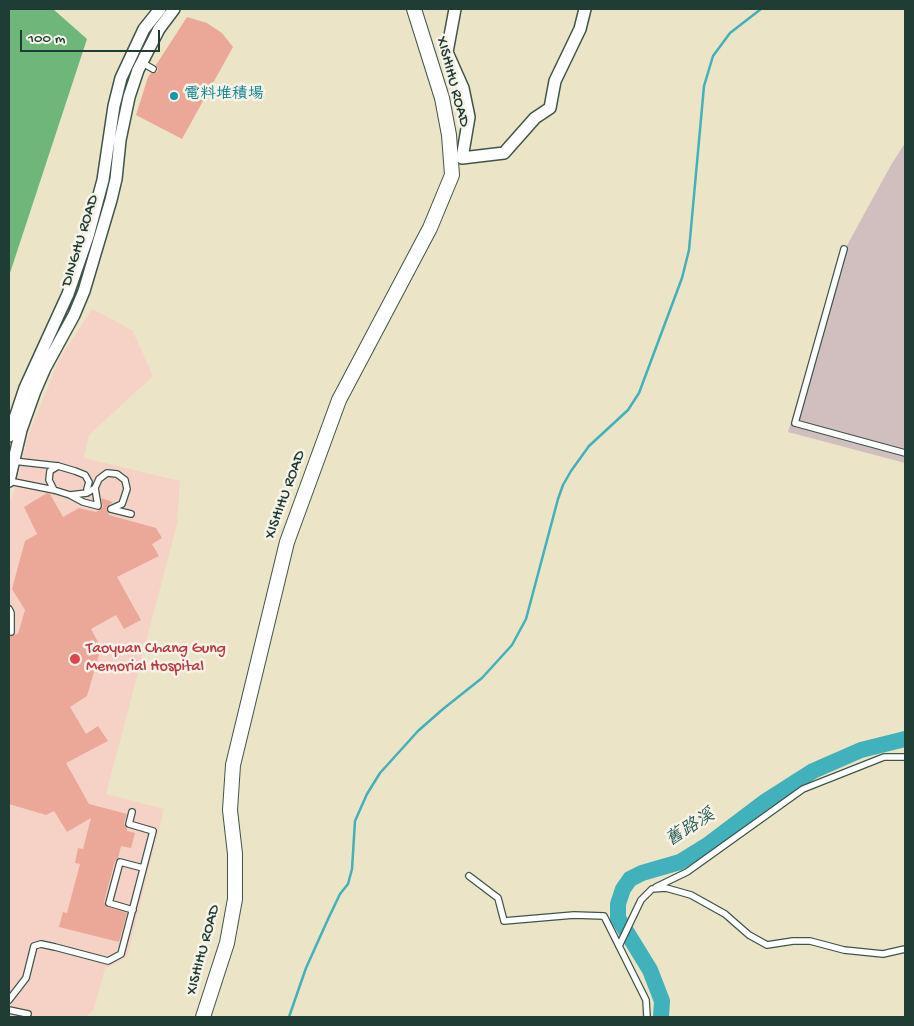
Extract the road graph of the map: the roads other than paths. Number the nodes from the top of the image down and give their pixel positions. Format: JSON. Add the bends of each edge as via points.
{"nodes":[{"id":1,"x":160,"y":9,"type":"edge"},
{"id":2,"x":174,"y":9,"type":"edge"},
{"id":3,"x":414,"y":9,"type":"edge"},
{"id":4,"x":455,"y":9,"type":"edge"},
{"id":5,"x":585,"y":9,"type":"edge"},
{"id":6,"x":141,"y":62,"type":"junction"},
{"id":7,"x":153,"y":69,"type":"dead end"},
{"id":8,"x":844,"y":249,"type":"dead end"},
{"id":9,"x":9,"y":436,"type":"edge"},
{"id":10,"x":905,"y":453,"type":"edge"},
{"id":11,"x":13,"y":461,"type":"junction"},
{"id":12,"x":58,"y":466,"type":"junction"},
{"id":13,"x":9,"y":481,"type":"edge"},
{"id":14,"x":95,"y":488,"type":"junction"},
{"id":15,"x":87,"y":489,"type":"dead end"},
{"id":16,"x":54,"y":490,"type":"junction"},
{"id":17,"x":70,"y":495,"type":"junction"},
{"id":18,"x":131,"y":514,"type":"dead end"},
{"id":19,"x":9,"y":609,"type":"edge"},
{"id":20,"x":11,"y":632,"type":"dead end"},
{"id":21,"x":905,"y":758,"type":"edge"},
{"id":22,"x":132,"y":812,"type":"dead end"},
{"id":23,"x":143,"y":868,"type":"junction"},
{"id":24,"x":469,"y":876,"type":"dead end"},
{"id":25,"x":652,"y":888,"type":"junction"},
{"id":26,"x":132,"y":910,"type":"junction"},
{"id":27,"x":619,"y":946,"type":"junction"},
{"id":28,"x":905,"y":949,"type":"edge"},
{"id":29,"x":9,"y":1000,"type":"edge"},
{"id":30,"x":9,"y":1010,"type":"edge"},
{"id":31,"x":28,"y":1014,"type":"dead end"},
{"id":32,"x":203,"y":1017,"type":"edge"},
{"id":33,"x":646,"y":1017,"type":"edge"}],
"edges":[{"from":1,"to":9,"type":"street","name":"DINGHU ROAD","via":[[144,29],[121,78],[103,180],[88,236],[68,294],[25,388]]},
{"from":2,"to":6,"type":"street","name":"DINGHU ROAD","via":[[158,29]]},
{"from":3,"to":32,"type":"street","name":"XISHIHU ROAD","via":[[442,98],[452,176],[430,228],[339,400],[287,542],[233,765],[230,810],[235,898],[226,943]]},
{"from":4,"to":5,"type":"street","via":[[447,52],[463,88],[469,117],[462,158],[504,153],[535,118],[550,108],[555,81],[580,29]]},
{"from":6,"to":7,"type":"lane"},
{"from":6,"to":11,"type":"street","name":"DINGHU ROAD","via":[[129,97],[111,200],[84,291],[35,391]]},
{"from":8,"to":10,"type":"lane","via":[[795,423]]},
{"from":11,"to":12,"type":"lane"},
{"from":11,"to":13,"type":"street","name":"DINGHU ROAD"},
{"from":12,"to":15,"type":"lane","via":[[84,475],[89,482]]},
{"from":12,"to":16,"type":"lane","via":[[50,471],[49,480]]},
{"from":13,"to":16,"type":"lane"},
{"from":14,"to":17,"type":"lane","via":[[87,493]]},
{"from":14,"to":17,"type":"lane","via":[[98,506]]},
{"from":14,"to":18,"type":"lane","via":[[107,472],[118,474],[126,489],[122,504],[111,509]]},
{"from":16,"to":17,"type":"lane"},
{"from":19,"to":20,"type":"lane"},
{"from":21,"to":25,"type":"lane","via":[[884,757],[803,789],[687,872]]},
{"from":22,"to":23,"type":"lane","via":[[130,824],[153,831]]},
{"from":23,"to":26,"type":"lane"},
{"from":23,"to":26,"type":"lane","via":[[120,862],[109,903]]},
{"from":24,"to":27,"type":"lane","via":[[498,898],[504,921],[604,916]]},
{"from":25,"to":27,"type":"lane","via":[[641,900]]},
{"from":25,"to":28,"type":"lane","via":[[666,888],[691,896],[725,914],[749,935],[767,945],[810,941],[844,950],[883,954]]},
{"from":26,"to":29,"type":"lane","via":[[121,954],[108,961],[55,946],[34,946],[26,978]]},
{"from":27,"to":33,"type":"lane","via":[[646,1000]]},
{"from":30,"to":31,"type":"lane"}]}
